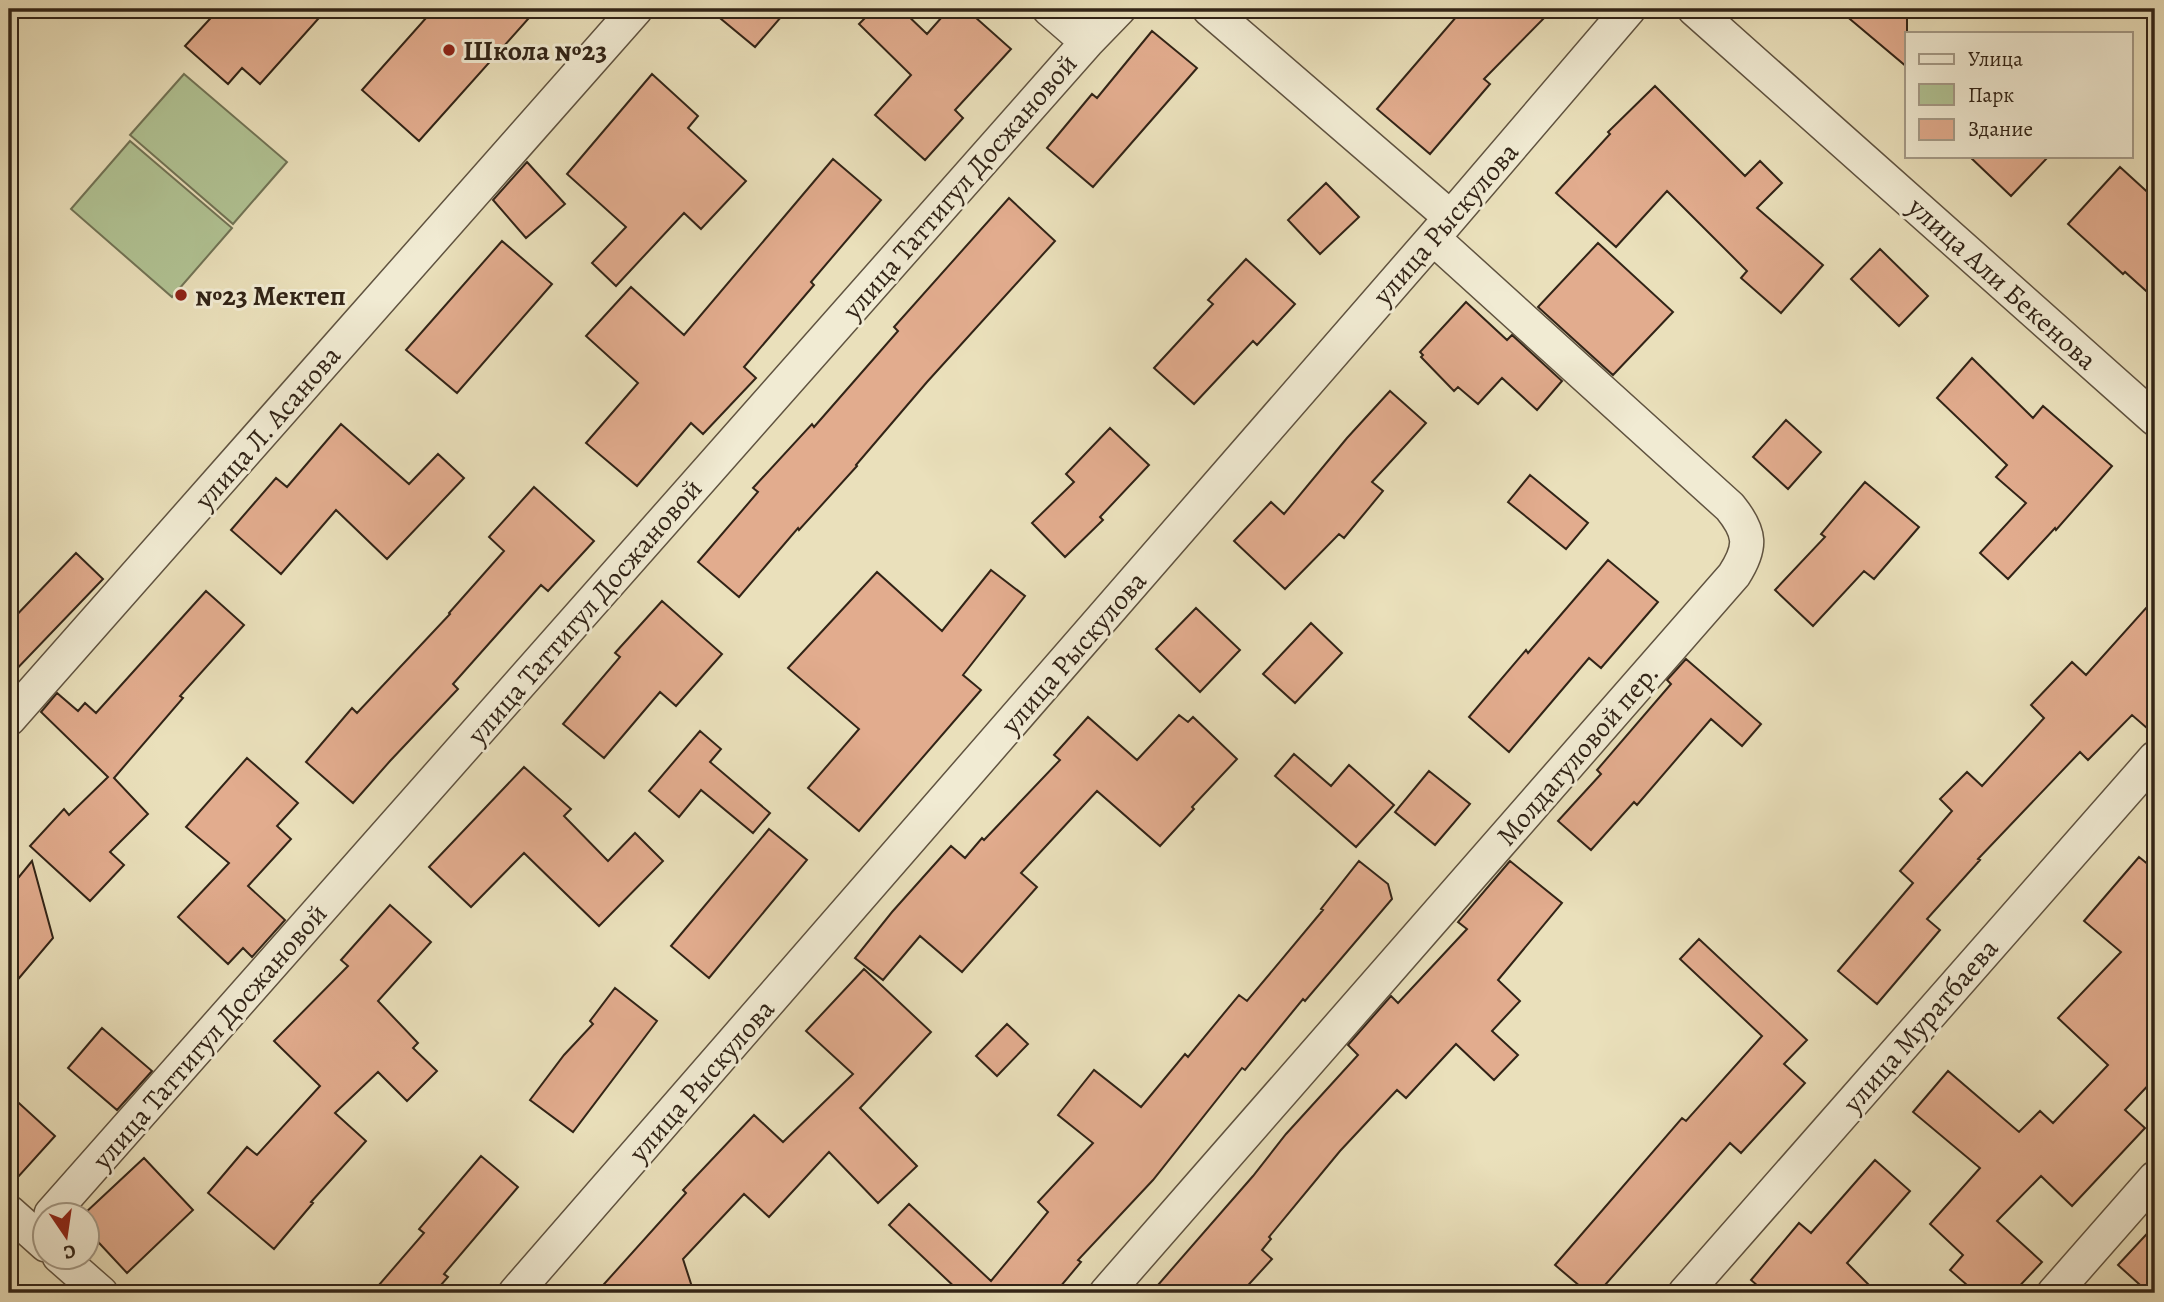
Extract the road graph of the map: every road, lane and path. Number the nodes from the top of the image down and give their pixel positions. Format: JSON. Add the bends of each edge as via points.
{"nodes":[{"id":1,"x":636,"y":9,"type":"edge"},
{"id":2,"x":1049,"y":9,"type":"edge"},
{"id":3,"x":1119,"y":9,"type":"edge"},
{"id":4,"x":1209,"y":9,"type":"edge"},
{"id":5,"x":1629,"y":9,"type":"edge"},
{"id":6,"x":1694,"y":9,"type":"edge"},
{"id":7,"x":1087,"y":42,"type":"junction"},
{"id":8,"x":1441,"y":228,"type":"junction"},
{"id":9,"x":2155,"y":419,"type":"edge"},
{"id":10,"x":9,"y":719,"type":"edge"},
{"id":11,"x":2155,"y":758,"type":"edge"},
{"id":12,"x":2155,"y":1178,"type":"edge"},
{"id":13,"x":69,"y":1200,"type":"edge"},
{"id":14,"x":9,"y":1212,"type":"edge"},
{"id":15,"x":32,"y":1223,"type":"edge"},
{"id":16,"x":75,"y":1270,"type":"edge"},
{"id":17,"x":101,"y":1293,"type":"edge"},
{"id":18,"x":515,"y":1293,"type":"edge"},
{"id":19,"x":1106,"y":1293,"type":"edge"},
{"id":20,"x":1685,"y":1293,"type":"edge"},
{"id":21,"x":2054,"y":1293,"type":"edge"}],
"edges":[{"from":1,"to":10,"type":"street","name":"улица Л. Асанова"},
{"from":2,"to":7,"type":"street"},
{"from":3,"to":7,"type":"street","name":"улица Таттигул Досжановой"},
{"from":4,"to":8,"type":"street"},
{"from":5,"to":8,"type":"street","name":"улица Рыскулова"},
{"from":6,"to":9,"type":"street","name":"улица Али Бекенова"},
{"from":7,"to":13,"type":"street","name":"улица Таттигул Досжановой"},
{"from":8,"to":18,"type":"street","name":"улица Рыскулова"},
{"from":8,"to":19,"type":"street","name":"Молдагуловой пер.","via":[[1730,507],[1748,538],[1746,557]]},
{"from":11,"to":20,"type":"street","name":"улица Муратбаева"},
{"from":12,"to":21,"type":"street"},
{"from":14,"to":15,"type":"street","name":"улица Таттигул Досжановой"},
{"from":16,"to":17,"type":"street"}]}
